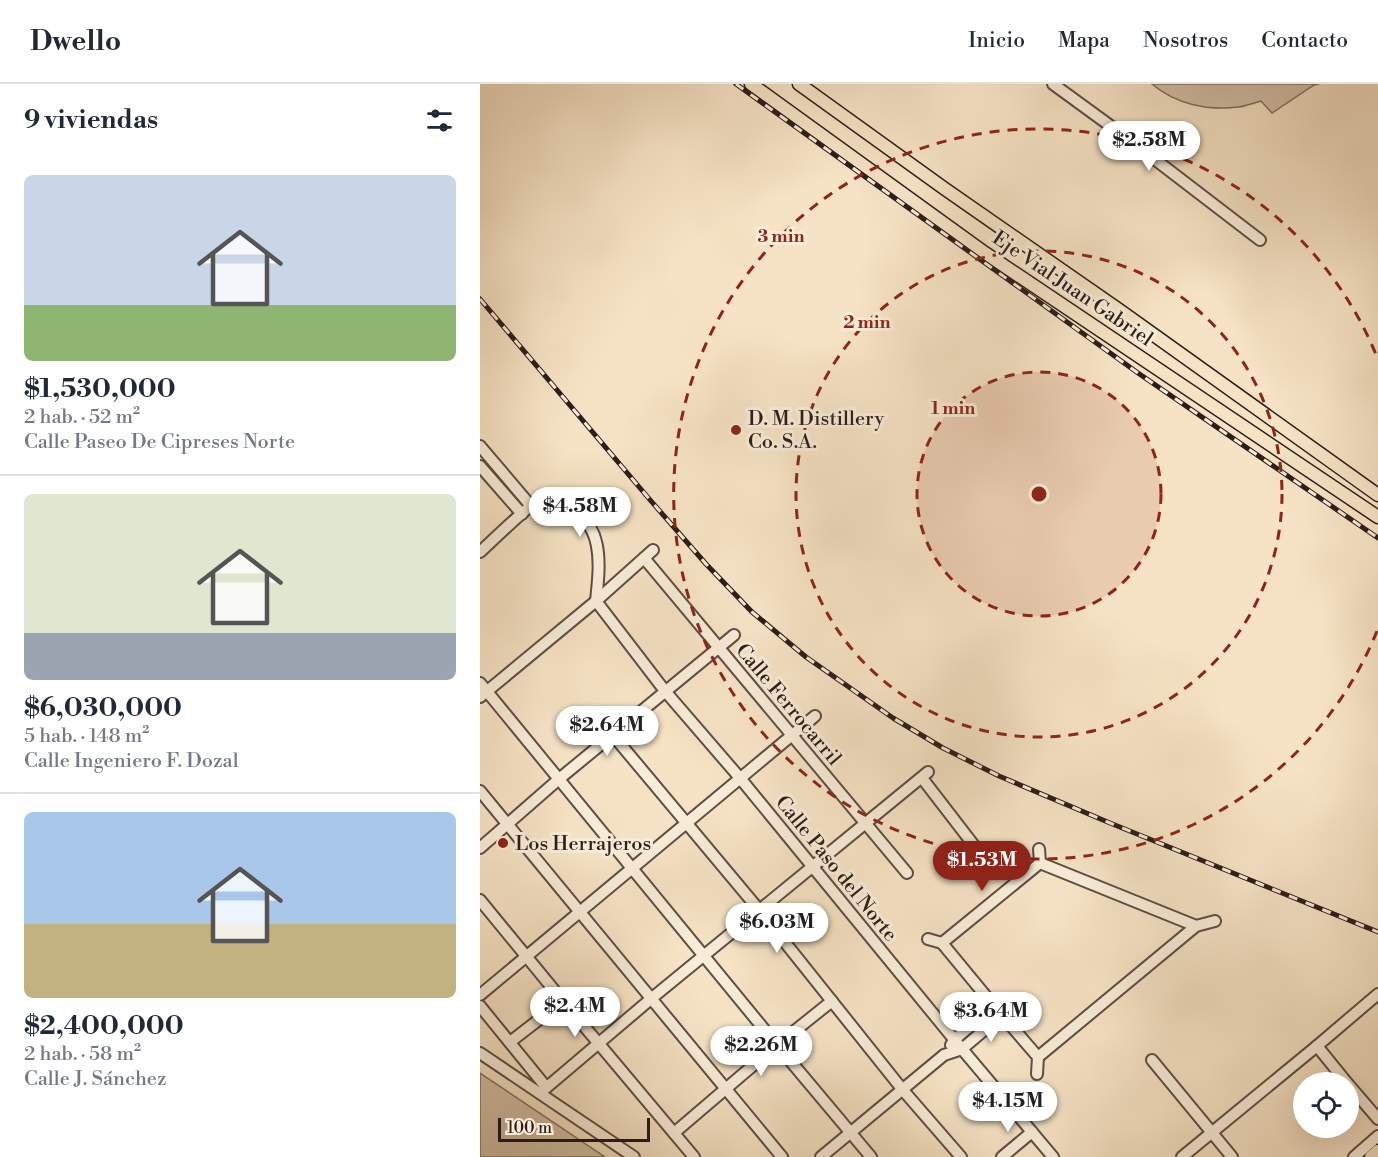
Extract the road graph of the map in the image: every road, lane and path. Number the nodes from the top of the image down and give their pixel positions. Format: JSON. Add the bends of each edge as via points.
{"nodes":[{"id":1,"x":751,"y":84,"type":"edge"},
{"id":2,"x":799,"y":84,"type":"edge"},
{"id":3,"x":1053,"y":84,"type":"edge"},
{"id":4,"x":1260,"y":240,"type":"dead end"},
{"id":5,"x":480,"y":446,"type":"edge"},
{"id":6,"x":480,"y":466,"type":"edge"},
{"id":7,"x":1342,"y":492,"type":"junction"},
{"id":8,"x":1378,"y":495,"type":"edge"},
{"id":9,"x":531,"y":506,"type":"junction"},
{"id":10,"x":522,"y":514,"type":"junction"},
{"id":11,"x":1378,"y":517,"type":"edge"},
{"id":12,"x":1378,"y":527,"type":"edge"},
{"id":13,"x":654,"y":550,"type":"dead end"},
{"id":14,"x":480,"y":552,"type":"edge"},
{"id":15,"x":644,"y":558,"type":"junction"},
{"id":16,"x":596,"y":601,"type":"junction"},
{"id":17,"x":734,"y":635,"type":"dead end"},
{"id":18,"x":719,"y":648,"type":"junction"},
{"id":19,"x":482,"y":690,"type":"edge"},
{"id":20,"x":665,"y":691,"type":"junction"},
{"id":21,"x":815,"y":716,"type":"dead end"},
{"id":22,"x":612,"y":734,"type":"junction"},
{"id":23,"x":792,"y":735,"type":"junction"},
{"id":24,"x":740,"y":778,"type":"junction"},
{"id":25,"x":559,"y":779,"type":"junction"},
{"id":26,"x":480,"y":791,"type":"edge"},
{"id":27,"x":686,"y":823,"type":"junction"},
{"id":28,"x":866,"y":824,"type":"junction"},
{"id":29,"x":507,"y":825,"type":"junction"},
{"id":30,"x":480,"y":848,"type":"edge"},
{"id":31,"x":1039,"y":849,"type":"dead end"},
{"id":32,"x":979,"y":852,"type":"dead end"},
{"id":33,"x":1040,"y":863,"type":"junction"},
{"id":34,"x":812,"y":867,"type":"junction"},
{"id":35,"x":632,"y":868,"type":"junction"},
{"id":36,"x":907,"y":873,"type":"dead end"},
{"id":37,"x":480,"y":900,"type":"edge"},
{"id":38,"x":760,"y":910,"type":"junction"},
{"id":39,"x":580,"y":911,"type":"junction"},
{"id":40,"x":1215,"y":921,"type":"dead end"},
{"id":41,"x":1196,"y":926,"type":"junction"},
{"id":42,"x":928,"y":939,"type":"dead end"},
{"id":43,"x":942,"y":943,"type":"junction"},
{"id":44,"x":705,"y":955,"type":"junction"},
{"id":45,"x":526,"y":956,"type":"junction"},
{"id":46,"x":1378,"y":994,"type":"edge"},
{"id":47,"x":480,"y":995,"type":"edge"},
{"id":48,"x":652,"y":998,"type":"junction"},
{"id":49,"x":563,"y":1001,"type":"junction"},
{"id":50,"x":832,"y":1001,"type":"junction"},
{"id":51,"x":480,"y":1006,"type":"edge"},
{"id":52,"x":994,"y":1006,"type":"junction"},
{"id":53,"x":1002,"y":1015,"type":"junction"},
{"id":54,"x":510,"y":1042,"type":"junction"},
{"id":55,"x":599,"y":1044,"type":"junction"},
{"id":56,"x":777,"y":1044,"type":"junction"},
{"id":57,"x":958,"y":1044,"type":"junction"},
{"id":58,"x":1317,"y":1046,"type":"junction"},
{"id":59,"x":480,"y":1053,"type":"edge"},
{"id":60,"x":1038,"y":1057,"type":"junction"},
{"id":61,"x":1152,"y":1060,"type":"dead end"},
{"id":62,"x":1338,"y":1072,"type":"edge"},
{"id":63,"x":1037,"y":1074,"type":"dead end"},
{"id":64,"x":726,"y":1089,"type":"junction"},
{"id":65,"x":902,"y":1089,"type":"junction"},
{"id":66,"x":543,"y":1090,"type":"junction"},
{"id":67,"x":1359,"y":1097,"type":"edge"},
{"id":68,"x":1378,"y":1119,"type":"edge"},
{"id":69,"x":850,"y":1132,"type":"junction"},
{"id":70,"x":1032,"y":1132,"type":"junction"},
{"id":71,"x":1212,"y":1132,"type":"junction"},
{"id":72,"x":674,"y":1133,"type":"junction"},
{"id":73,"x":1378,"y":1136,"type":"edge"},
{"id":74,"x":1378,"y":1151,"type":"edge"},
{"id":75,"x":634,"y":1157,"type":"edge"},
{"id":76,"x":694,"y":1157,"type":"edge"},
{"id":77,"x":782,"y":1157,"type":"edge"},
{"id":78,"x":821,"y":1157,"type":"edge"},
{"id":79,"x":871,"y":1157,"type":"edge"},
{"id":80,"x":961,"y":1157,"type":"edge"},
{"id":81,"x":1002,"y":1157,"type":"edge"},
{"id":82,"x":1053,"y":1157,"type":"edge"},
{"id":83,"x":1182,"y":1157,"type":"edge"},
{"id":84,"x":1232,"y":1157,"type":"edge"},
{"id":85,"x":1354,"y":1157,"type":"edge"},
{"id":86,"x":1371,"y":1157,"type":"edge"}],
"edges":[{"from":1,"to":7,"type":"main road","name":"Eje Vial Juan Gabriel","via":[[985,253]]},
{"from":2,"to":8,"type":"main road","name":"Eje Vial Juan Gabriel"},
{"from":3,"to":4,"type":"street"},
{"from":5,"to":9,"type":"street"},
{"from":6,"to":10,"type":"street"},
{"from":7,"to":11,"type":"main road","name":"Eje Vial Juan Gabriel"},
{"from":7,"to":12,"type":"main road"},
{"from":9,"to":10,"type":"street"},
{"from":9,"to":16,"type":"street","via":[[541,498],[549,499],[573,509],[589,525],[598,550]]},
{"from":10,"to":14,"type":"street"},
{"from":13,"to":15,"type":"street"},
{"from":15,"to":16,"type":"street"},
{"from":15,"to":18,"type":"street","name":"Calle Ferrocarril"},
{"from":16,"to":19,"type":"street"},
{"from":16,"to":20,"type":"street","name":"Calle Paso del Norte"},
{"from":17,"to":18,"type":"street"},
{"from":18,"to":20,"type":"street"},
{"from":18,"to":23,"type":"street","name":"Calle Ferrocarril"},
{"from":19,"to":25,"type":"street"},
{"from":20,"to":22,"type":"street"},
{"from":20,"to":24,"type":"street","name":"Calle Paso del Norte"},
{"from":21,"to":23,"type":"street"},
{"from":22,"to":25,"type":"street"},
{"from":22,"to":27,"type":"street"},
{"from":23,"to":24,"type":"street"},
{"from":23,"to":28,"type":"street","name":"Calle Ferrocarril"},
{"from":24,"to":27,"type":"street"},
{"from":24,"to":34,"type":"street","name":"Calle Paso del Norte"},
{"from":25,"to":29,"type":"street"},
{"from":25,"to":35,"type":"street"},
{"from":26,"to":29,"type":"street"},
{"from":27,"to":35,"type":"street"},
{"from":27,"to":38,"type":"street"},
{"from":28,"to":32,"type":"street","via":[[925,775]]},
{"from":28,"to":34,"type":"street"},
{"from":28,"to":36,"type":"street","name":"Calle Ferrocarril"},
{"from":29,"to":30,"type":"street"},
{"from":29,"to":39,"type":"street"},
{"from":31,"to":33,"type":"street"},
{"from":33,"to":41,"type":"street"},
{"from":33,"to":43,"type":"street"},
{"from":34,"to":38,"type":"street"},
{"from":34,"to":57,"type":"street","name":"Calle Paso del Norte"},
{"from":35,"to":39,"type":"street"},
{"from":35,"to":44,"type":"street"},
{"from":37,"to":45,"type":"street"},
{"from":38,"to":44,"type":"street"},
{"from":38,"to":50,"type":"street"},
{"from":39,"to":45,"type":"street"},
{"from":39,"to":48,"type":"street"},
{"from":40,"to":41,"type":"street"},
{"from":41,"to":60,"type":"street"},
{"from":42,"to":43,"type":"street"},
{"from":43,"to":52,"type":"street"},
{"from":44,"to":48,"type":"street"},
{"from":44,"to":56,"type":"street"},
{"from":45,"to":47,"type":"street"},
{"from":45,"to":49,"type":"street"},
{"from":46,"to":58,"type":"street"},
{"from":48,"to":55,"type":"street"},
{"from":48,"to":64,"type":"street"},
{"from":49,"to":54,"type":"street"},
{"from":49,"to":55,"type":"street"},
{"from":50,"to":56,"type":"street"},
{"from":50,"to":65,"type":"street"},
{"from":51,"to":54,"type":"street"},
{"from":52,"to":53,"type":"street"},
{"from":52,"to":57,"type":"street"},
{"from":53,"to":57,"type":"street"},
{"from":53,"to":60,"type":"street"},
{"from":54,"to":66,"type":"street"},
{"from":55,"to":66,"type":"street"},
{"from":55,"to":72,"type":"street"},
{"from":56,"to":64,"type":"street"},
{"from":56,"to":69,"type":"street"},
{"from":57,"to":65,"type":"street"},
{"from":57,"to":70,"type":"street","name":"Calle Paso del Norte"},
{"from":58,"to":62,"type":"street"},
{"from":58,"to":71,"type":"street"},
{"from":59,"to":66,"type":"street"},
{"from":60,"to":63,"type":"street"},
{"from":61,"to":71,"type":"street"},
{"from":64,"to":72,"type":"street"},
{"from":64,"to":77,"type":"street"},
{"from":65,"to":69,"type":"street"},
{"from":65,"to":80,"type":"street"},
{"from":66,"to":75,"type":"street"},
{"from":67,"to":68,"type":"street"},
{"from":69,"to":78,"type":"street"},
{"from":69,"to":79,"type":"street"},
{"from":70,"to":81,"type":"street"},
{"from":70,"to":82,"type":"street","name":"Calle Paso del Norte"},
{"from":71,"to":83,"type":"street"},
{"from":71,"to":84,"type":"street"},
{"from":72,"to":76,"type":"street"},
{"from":73,"to":85,"type":"street"},
{"from":74,"to":86,"type":"main road"}]}
